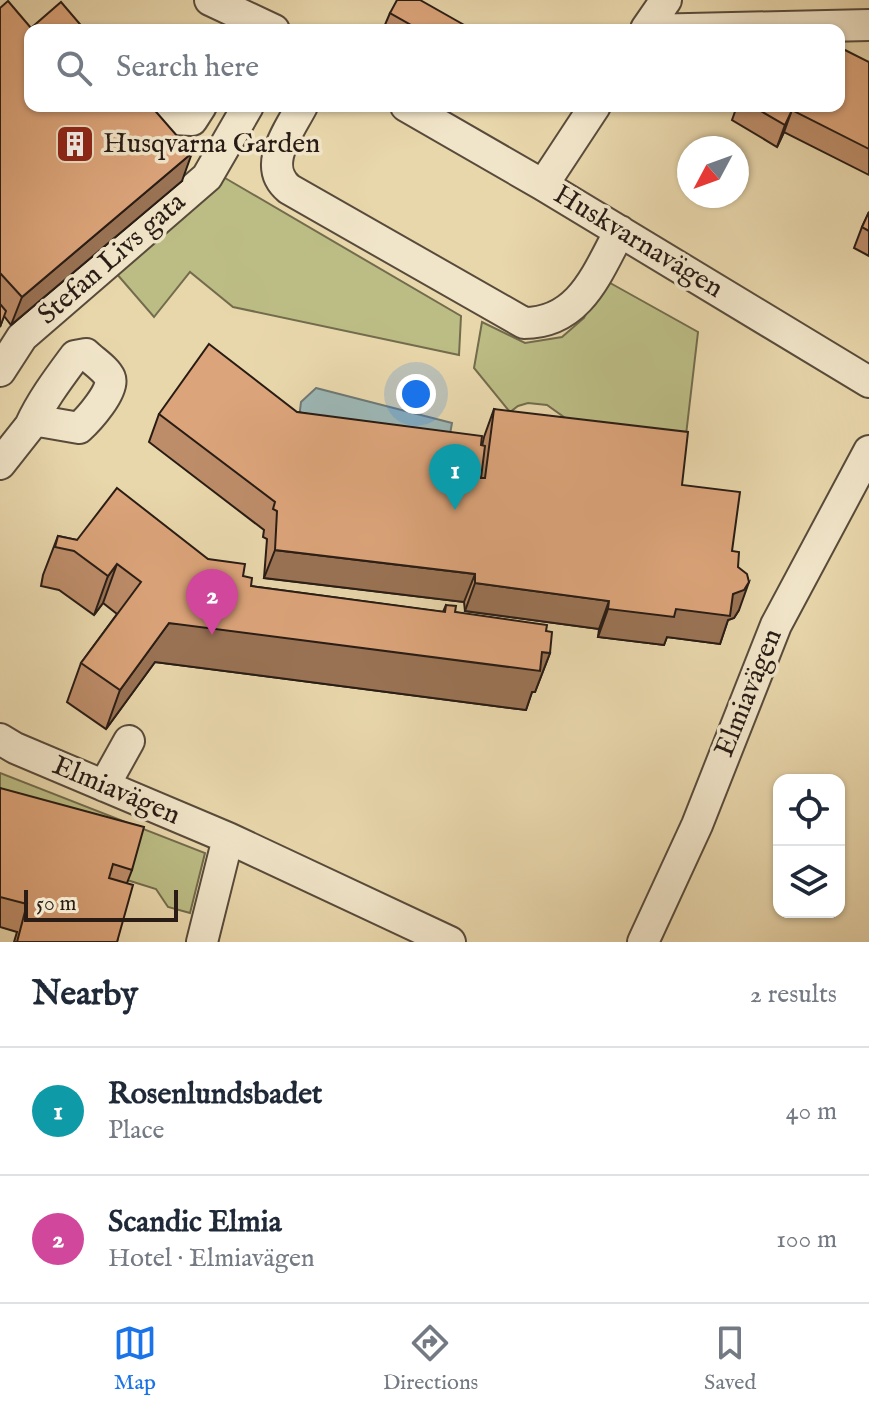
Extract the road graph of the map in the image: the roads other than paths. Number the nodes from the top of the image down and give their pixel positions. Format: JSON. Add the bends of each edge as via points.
{"nodes":[{"id":1,"x":666,"y":0,"type":"edge"},
{"id":2,"x":218,"y":8,"type":"edge"},
{"id":3,"x":259,"y":24,"type":"edge"},
{"id":4,"x":650,"y":24,"type":"edge"},
{"id":5,"x":869,"y":25,"type":"edge"},
{"id":6,"x":845,"y":26,"type":"edge"},
{"id":7,"x":168,"y":112,"type":"edge"},
{"id":8,"x":197,"y":112,"type":"edge"},
{"id":9,"x":245,"y":112,"type":"edge"},
{"id":10,"x":299,"y":112,"type":"edge"},
{"id":11,"x":416,"y":112,"type":"edge"},
{"id":12,"x":584,"y":112,"type":"edge"},
{"id":13,"x":543,"y":185,"type":"junction"},
{"id":14,"x":620,"y":231,"type":"junction"},
{"id":15,"x":0,"y":371,"type":"edge"},
{"id":16,"x":869,"y":382,"type":"edge"},
{"id":17,"x":19,"y":428,"type":"edge"},
{"id":18,"x":869,"y":451,"type":"edge"},
{"id":19,"x":0,"y":464,"type":"edge"},
{"id":20,"x":0,"y":739,"type":"edge"},
{"id":21,"x":129,"y":741,"type":"dead end"},
{"id":22,"x":104,"y":786,"type":"junction"},
{"id":23,"x":228,"y":838,"type":"junction"},
{"id":24,"x":202,"y":942,"type":"edge"},
{"id":25,"x":450,"y":942,"type":"edge"},
{"id":26,"x":643,"y":942,"type":"edge"}],
"edges":[{"from":1,"to":4,"type":"street"},
{"from":2,"to":3,"type":"street"},
{"from":5,"to":6,"type":"street"},
{"from":7,"to":8,"type":"street","via":[[174,119],[192,120]]},
{"from":9,"to":15,"type":"street","name":"Stefan Livs gata","via":[[207,177],[22,337]]},
{"from":10,"to":14,"type":"street","via":[[275,166],[280,182],[524,323],[554,319],[583,296]]},
{"from":11,"to":13,"type":"street","name":"Huskvarnavägen"},
{"from":12,"to":13,"type":"street"},
{"from":13,"to":14,"type":"street","name":"Huskvarnavägen"},
{"from":14,"to":16,"type":"street","name":"Huskvarnavägen"},
{"from":17,"to":19,"type":"street"},
{"from":18,"to":26,"type":"street","name":"Elmiavägen","via":[[776,625],[697,825]]},
{"from":20,"to":22,"type":"street","name":"Elmiavägen"},
{"from":21,"to":22,"type":"street"},
{"from":22,"to":23,"type":"street","name":"Elmiavägen"},
{"from":23,"to":24,"type":"street"},
{"from":23,"to":25,"type":"street","name":"Elmiavägen"}]}
